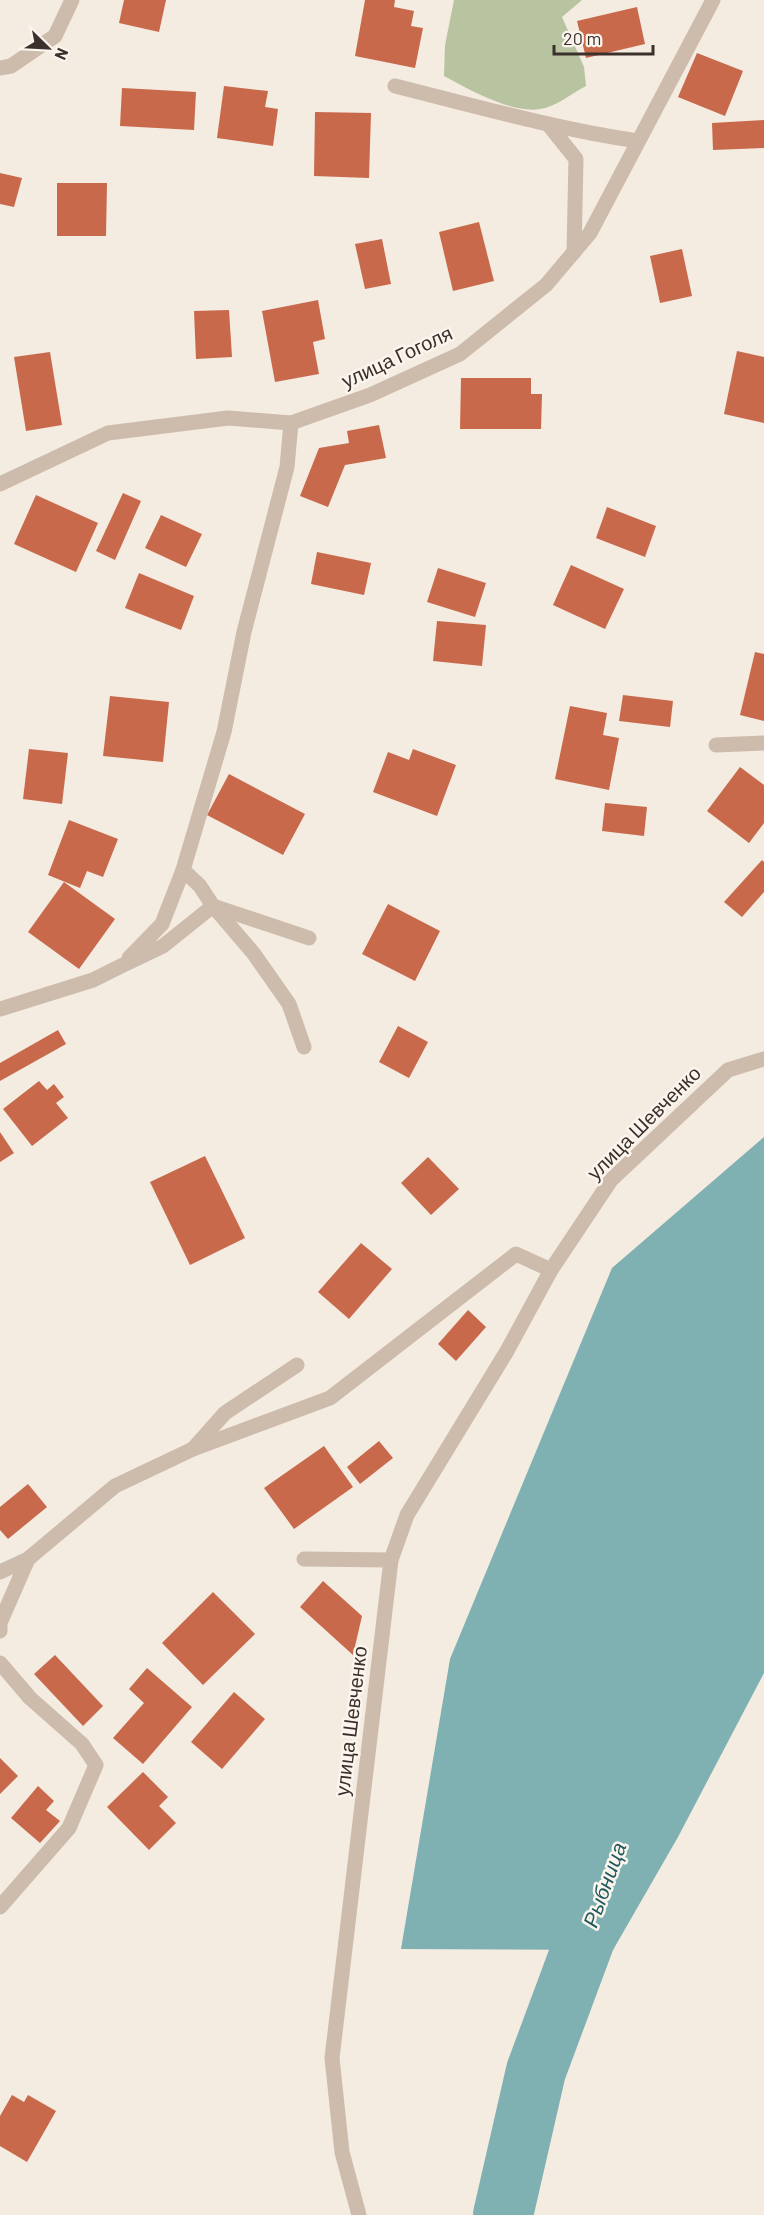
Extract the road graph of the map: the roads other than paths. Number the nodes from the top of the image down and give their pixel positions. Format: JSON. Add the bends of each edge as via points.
{"nodes":[{"id":1,"x":72,"y":0,"type":"edge"},
{"id":2,"x":712,"y":0,"type":"edge"},
{"id":3,"x":0,"y":68,"type":"edge"},
{"id":4,"x":395,"y":86,"type":"dead end"},
{"id":5,"x":548,"y":124,"type":"junction"},
{"id":6,"x":638,"y":141,"type":"junction"},
{"id":7,"x":574,"y":252,"type":"junction"},
{"id":8,"x":291,"y":423,"type":"junction"},
{"id":9,"x":0,"y":484,"type":"edge"},
{"id":10,"x":764,"y":743,"type":"edge"},
{"id":11,"x":716,"y":745,"type":"dead end"},
{"id":12,"x":183,"y":870,"type":"junction"},
{"id":13,"x":213,"y":906,"type":"junction"},
{"id":14,"x":309,"y":938,"type":"dead end"},
{"id":15,"x":122,"y":966,"type":"junction"},
{"id":16,"x":0,"y":1009,"type":"edge"},
{"id":17,"x":304,"y":1047,"type":"dead end"},
{"id":18,"x":764,"y":1059,"type":"edge"},
{"id":19,"x":551,"y":1270,"type":"junction"},
{"id":20,"x":297,"y":1365,"type":"dead end"},
{"id":21,"x":193,"y":1449,"type":"junction"},
{"id":22,"x":28,"y":1559,"type":"junction"},
{"id":23,"x":304,"y":1559,"type":"dead end"},
{"id":24,"x":391,"y":1560,"type":"junction"},
{"id":25,"x":0,"y":1572,"type":"edge"},
{"id":26,"x":0,"y":1631,"type":"edge"},
{"id":27,"x":0,"y":1663,"type":"edge"},
{"id":28,"x":0,"y":1906,"type":"edge"},
{"id":29,"x":359,"y":2215,"type":"edge"}],
"edges":[{"from":1,"to":3,"type":"street","via":[[55,36],[11,66]]},
{"from":2,"to":6,"type":"street","name":"улица Гоголя"},
{"from":4,"to":5,"type":"street"},
{"from":5,"to":6,"type":"street"},
{"from":5,"to":7,"type":"street","via":[[576,159]]},
{"from":6,"to":7,"type":"street","name":"улица Гоголя","via":[[590,232]]},
{"from":7,"to":8,"type":"street","name":"улица Гоголя","via":[[546,285],[460,354],[370,395]]},
{"from":8,"to":9,"type":"street","name":"улица Гоголя","via":[[228,418],[108,434]]},
{"from":8,"to":12,"type":"street","via":[[287,467],[244,632],[224,732]]},
{"from":10,"to":11,"type":"street"},
{"from":12,"to":13,"type":"street"},
{"from":12,"to":15,"type":"street","via":[[162,924]]},
{"from":13,"to":14,"type":"street"},
{"from":13,"to":15,"type":"street","via":[[163,946]]},
{"from":13,"to":17,"type":"street","via":[[289,1004]]},
{"from":15,"to":16,"type":"street","via":[[93,980]]},
{"from":18,"to":19,"type":"street","name":"улица Шевченко","via":[[728,1070],[611,1180]]},
{"from":19,"to":21,"type":"street","via":[[516,1254],[330,1398]]},
{"from":19,"to":24,"type":"street","name":"улица Шевченко","via":[[507,1351],[407,1515]]},
{"from":20,"to":21,"type":"street","via":[[225,1413]]},
{"from":21,"to":22,"type":"street","via":[[115,1486]]},
{"from":22,"to":25,"type":"street"},
{"from":22,"to":26,"type":"street"},
{"from":23,"to":24,"type":"street"},
{"from":24,"to":29,"type":"street","name":"улица Шевченко","via":[[332,2058],[342,2152]]},
{"from":27,"to":28,"type":"street","via":[[30,1698],[82,1744],[96,1765],[69,1827]]}]}
